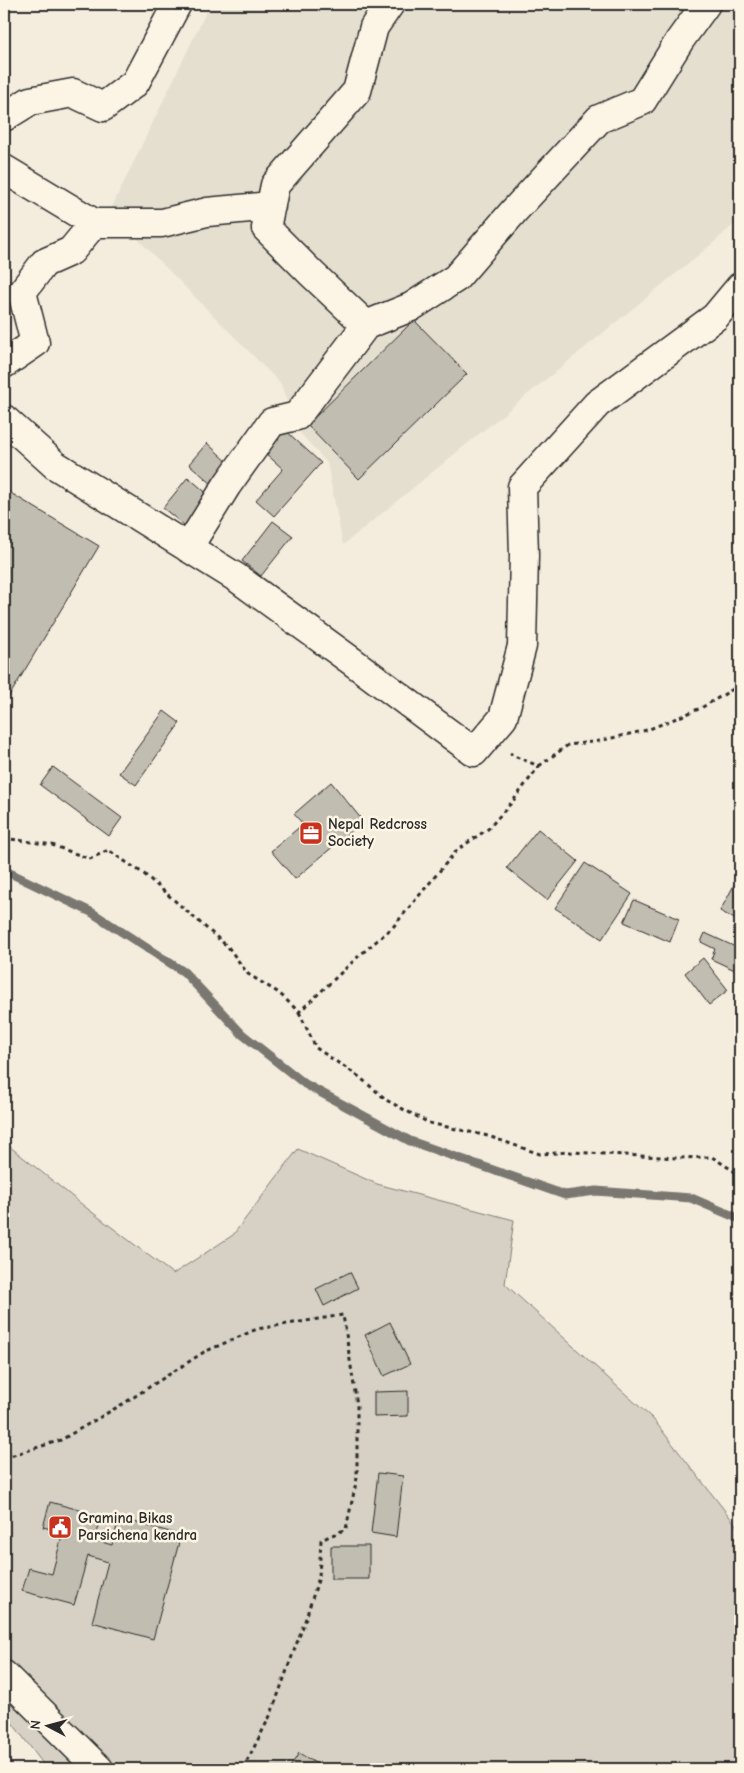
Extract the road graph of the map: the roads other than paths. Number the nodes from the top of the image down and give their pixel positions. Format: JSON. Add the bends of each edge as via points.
{"nodes":[{"id":1,"x":177,"y":4,"type":"edge"},
{"id":2,"x":390,"y":4,"type":"edge"},
{"id":3,"x":706,"y":4,"type":"edge"},
{"id":4,"x":4,"y":117,"type":"edge"},
{"id":5,"x":4,"y":169,"type":"edge"},
{"id":6,"x":271,"y":206,"type":"junction"},
{"id":7,"x":94,"y":223,"type":"junction"},
{"id":8,"x":740,"y":287,"type":"edge"},
{"id":9,"x":366,"y":325,"type":"junction"},
{"id":10,"x":4,"y":364,"type":"edge"},
{"id":11,"x":4,"y":419,"type":"edge"},
{"id":12,"x":188,"y":548,"type":"junction"},
{"id":13,"x":4,"y":1675,"type":"edge"},
{"id":14,"x":100,"y":1769,"type":"edge"}],
"edges":[{"from":1,"to":4,"type":"street","via":[[135,83],[103,107],[73,93],[30,101]]},
{"from":2,"to":6,"type":"street","via":[[374,28],[357,91],[275,185]]},
{"from":3,"to":9,"type":"street","via":[[642,101],[599,119],[456,278],[411,307]]},
{"from":5,"to":7,"type":"street"},
{"from":6,"to":7,"type":"street","via":[[208,212],[162,223]]},
{"from":6,"to":9,"type":"street","via":[[266,228]]},
{"from":7,"to":10,"type":"street","via":[[71,251],[44,263],[22,292],[35,343]]},
{"from":8,"to":12,"type":"street","via":[[715,317],[597,404],[522,487],[522,646],[504,718],[474,752],[237,578]]},
{"from":9,"to":12,"type":"street","via":[[297,416],[272,422]]},
{"from":11,"to":12,"type":"street","via":[[56,465]]},
{"from":13,"to":14,"type":"street"}]}
